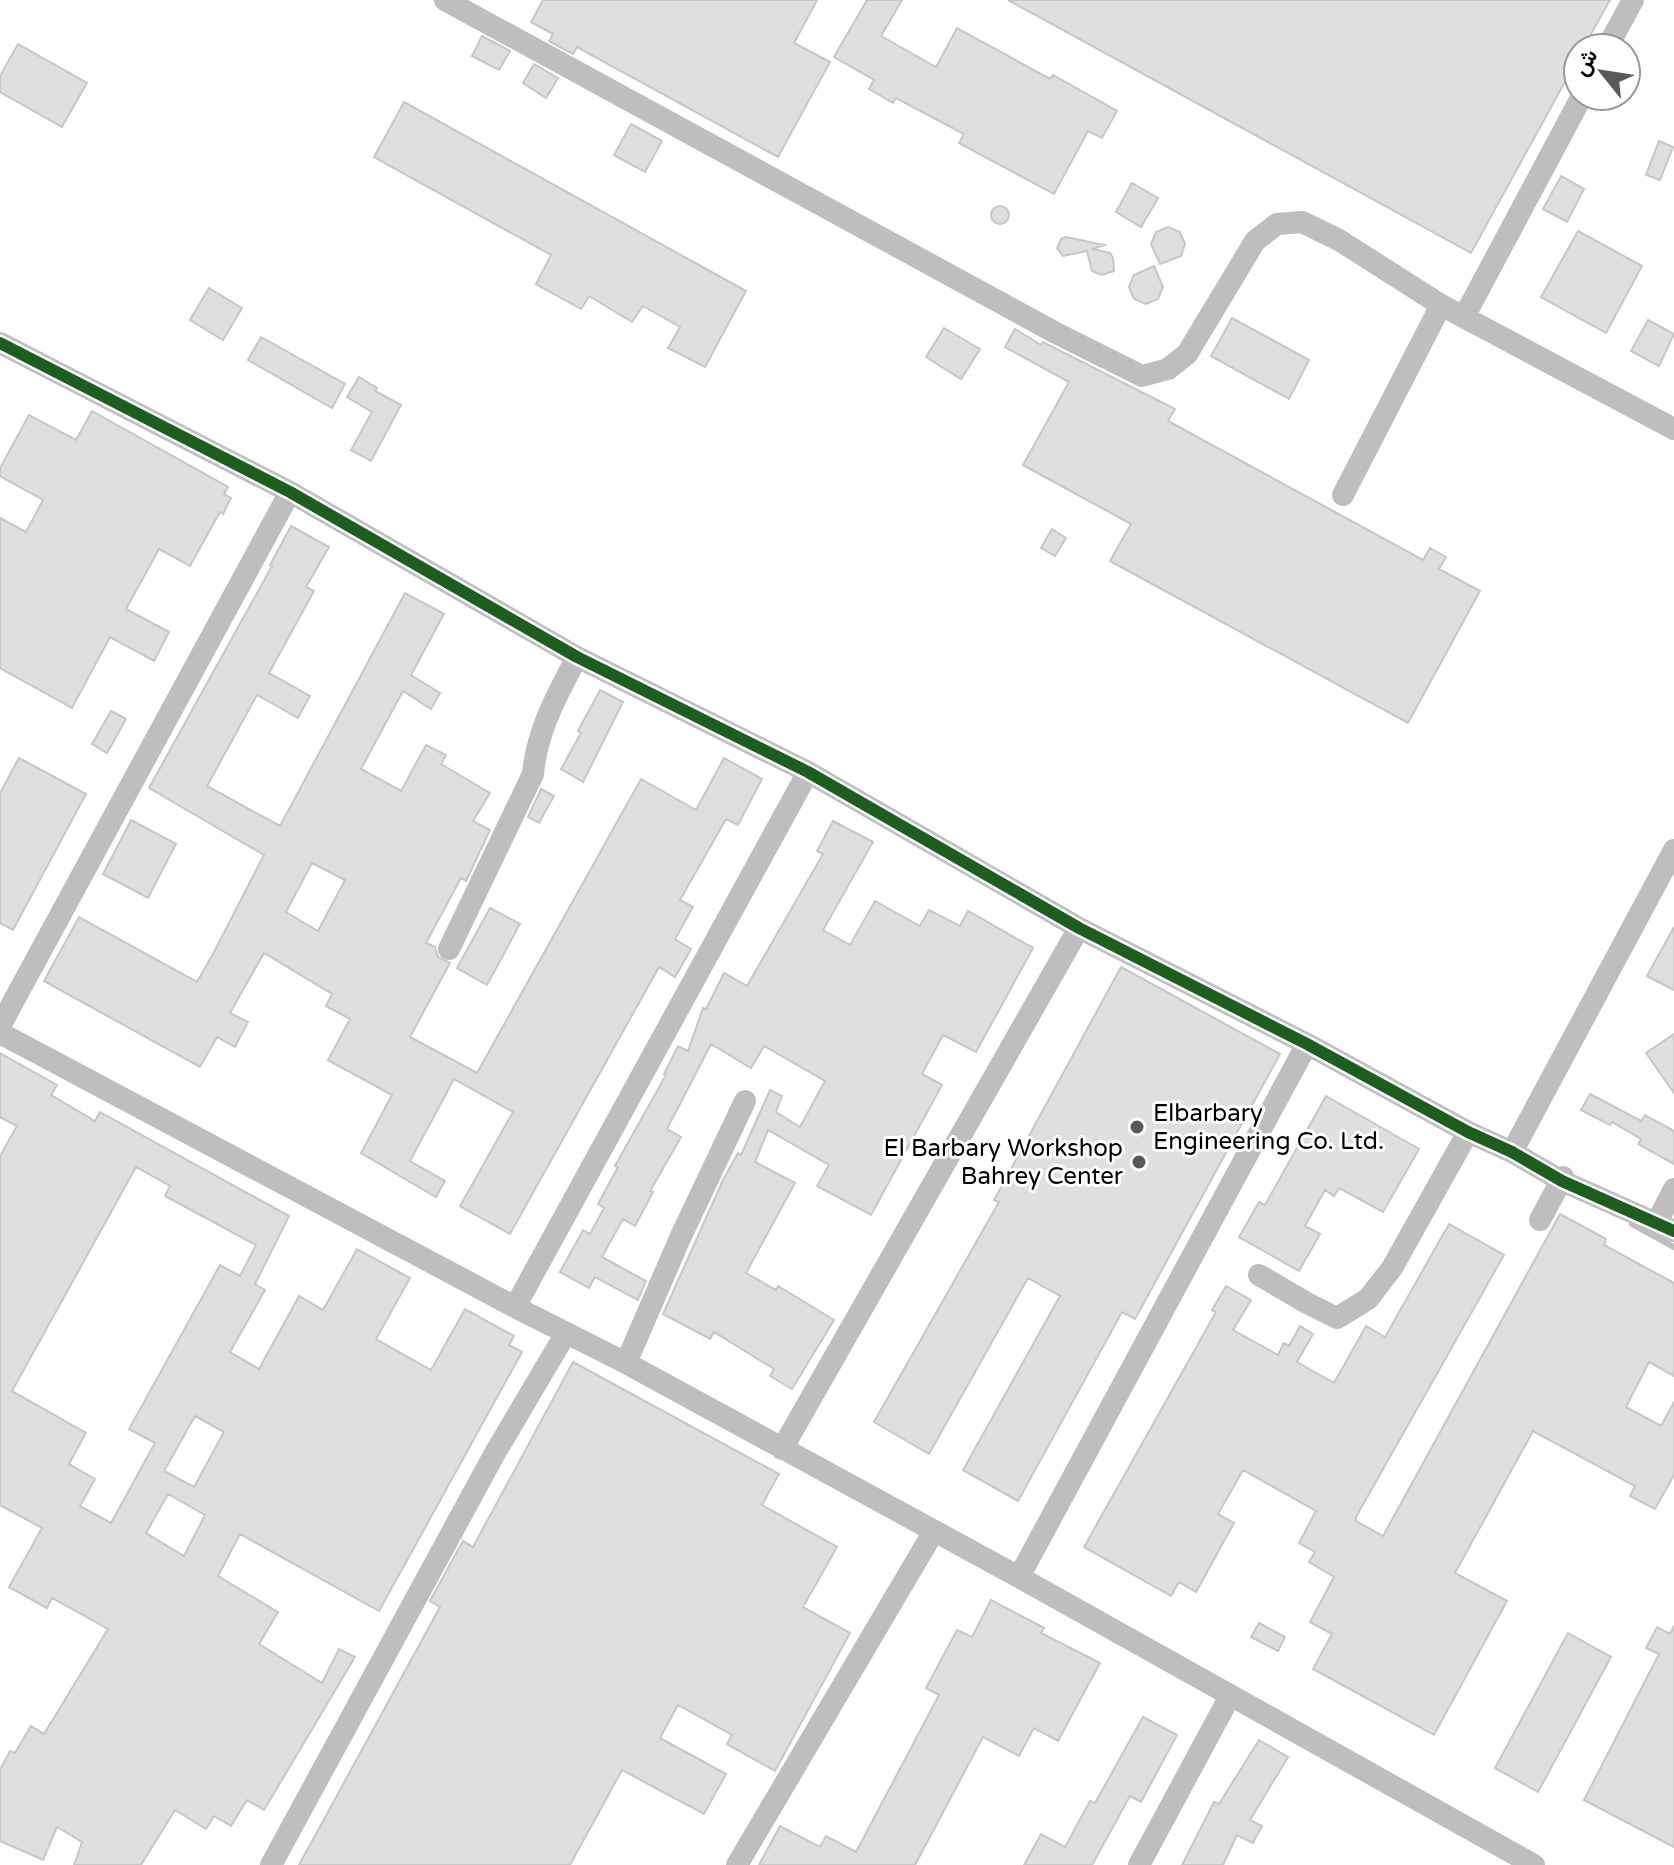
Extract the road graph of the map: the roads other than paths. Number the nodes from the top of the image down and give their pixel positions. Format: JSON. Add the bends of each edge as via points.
{"nodes":[{"id":1,"x":445,"y":0,"type":"edge"},
{"id":2,"x":1633,"y":0,"type":"edge"},
{"id":3,"x":1616,"y":32,"type":"edge"},
{"id":4,"x":1573,"y":112,"type":"edge"},
{"id":5,"x":1441,"y":305,"type":"junction"},
{"id":6,"x":1464,"y":317,"type":"junction"},
{"id":7,"x":1,"y":345,"type":"edge"},
{"id":8,"x":1674,"y":429,"type":"edge"},
{"id":9,"x":290,"y":492,"type":"junction"},
{"id":10,"x":1343,"y":495,"type":"dead end"},
{"id":11,"x":577,"y":657,"type":"junction"},
{"id":12,"x":808,"y":772,"type":"junction"},
{"id":13,"x":1674,"y":850,"type":"edge"},
{"id":14,"x":1079,"y":928,"type":"junction"},
{"id":15,"x":449,"y":949,"type":"dead end"},
{"id":16,"x":0,"y":1026,"type":"edge"},
{"id":17,"x":0,"y":1033,"type":"edge"},
{"id":18,"x":1307,"y":1044,"type":"junction"},
{"id":19,"x":745,"y":1101,"type":"dead end"},
{"id":20,"x":1468,"y":1132,"type":"junction"},
{"id":21,"x":1512,"y":1152,"type":"junction"},
{"id":22,"x":1563,"y":1179,"type":"junction"},
{"id":23,"x":1674,"y":1189,"type":"edge"},
{"id":24,"x":1540,"y":1220,"type":"dead end"},
{"id":25,"x":1666,"y":1226,"type":"edge"},
{"id":26,"x":1259,"y":1275,"type":"dead end"},
{"id":27,"x":515,"y":1307,"type":"junction"},
{"id":28,"x":566,"y":1333,"type":"junction"},
{"id":29,"x":626,"y":1363,"type":"junction"},
{"id":30,"x":782,"y":1449,"type":"junction"},
{"id":31,"x":934,"y":1531,"type":"junction"},
{"id":32,"x":1019,"y":1577,"type":"junction"},
{"id":33,"x":1230,"y":1696,"type":"junction"},
{"id":34,"x":271,"y":1865,"type":"edge"},
{"id":35,"x":737,"y":1865,"type":"edge"},
{"id":36,"x":1139,"y":1865,"type":"edge"},
{"id":37,"x":1534,"y":1865,"type":"edge"}],
"edges":[{"from":1,"to":5,"type":"street","via":[[1142,376],[1168,369],[1187,354],[1255,241],[1277,224],[1302,222],[1339,240]]},
{"from":2,"to":3,"type":"street"},
{"from":4,"to":6,"type":"street"},
{"from":5,"to":6,"type":"street"},
{"from":5,"to":10,"type":"street"},
{"from":6,"to":8,"type":"street"},
{"from":7,"to":9,"type":"street"},
{"from":9,"to":11,"type":"street"},
{"from":9,"to":16,"type":"street"},
{"from":11,"to":12,"type":"street"},
{"from":11,"to":15,"type":"street","via":[[542,726],[533,774]]},
{"from":12,"to":14,"type":"street"},
{"from":12,"to":27,"type":"street"},
{"from":13,"to":21,"type":"street"},
{"from":14,"to":18,"type":"street"},
{"from":14,"to":30,"type":"street"},
{"from":17,"to":27,"type":"street"},
{"from":18,"to":20,"type":"street"},
{"from":18,"to":32,"type":"street"},
{"from":19,"to":29,"type":"street"},
{"from":20,"to":21,"type":"street"},
{"from":20,"to":26,"type":"street","via":[[1414,1232],[1368,1299],[1337,1318]]},
{"from":21,"to":22,"type":"street"},
{"from":22,"to":24,"type":"street","bridge":true},
{"from":22,"to":25,"type":"street"},
{"from":23,"to":25,"type":"street"},
{"from":27,"to":28,"type":"street"},
{"from":28,"to":29,"type":"street"},
{"from":28,"to":34,"type":"street"},
{"from":29,"to":30,"type":"street"},
{"from":30,"to":31,"type":"street"},
{"from":31,"to":32,"type":"street"},
{"from":31,"to":35,"type":"street"},
{"from":32,"to":33,"type":"street"},
{"from":33,"to":36,"type":"street"},
{"from":33,"to":37,"type":"street"}]}
